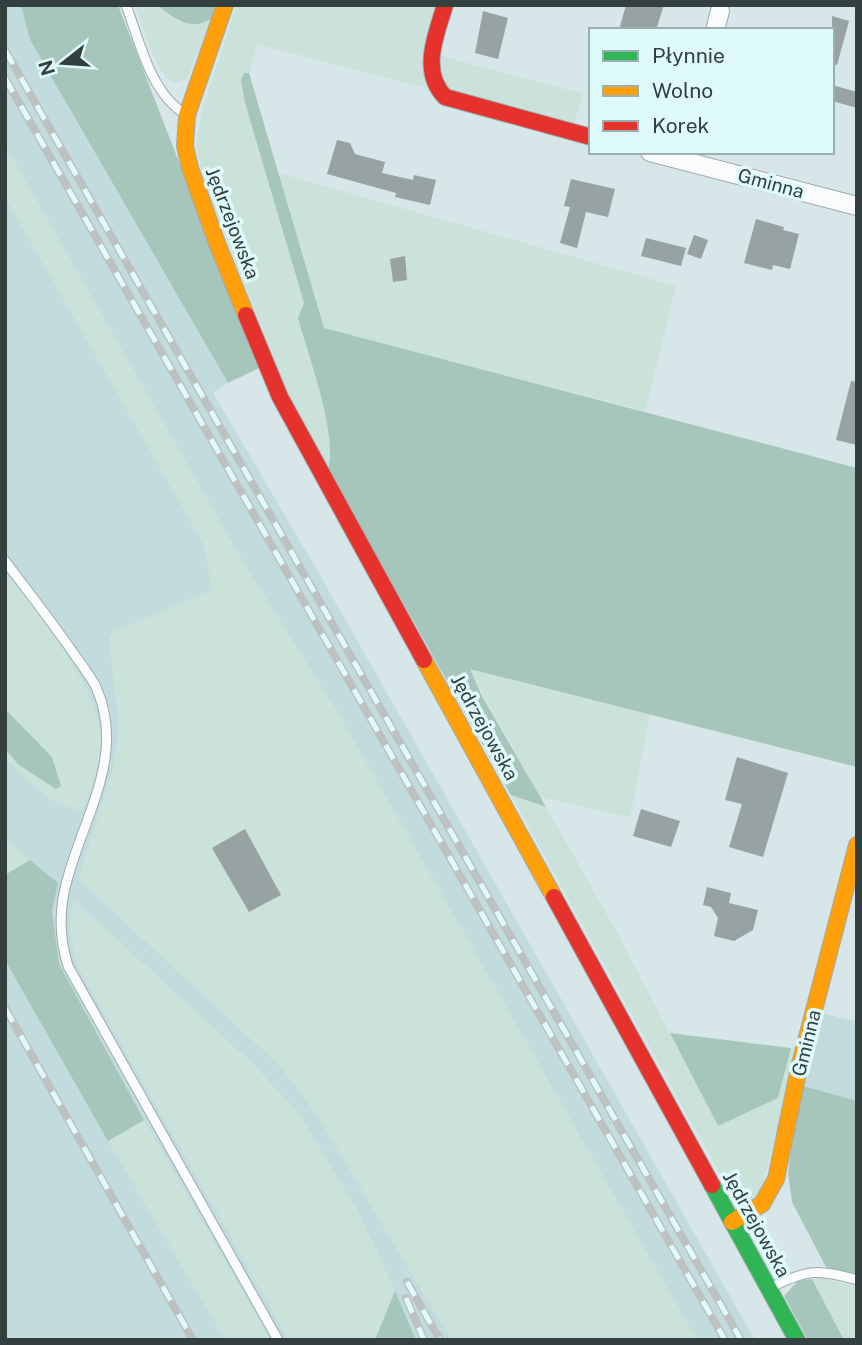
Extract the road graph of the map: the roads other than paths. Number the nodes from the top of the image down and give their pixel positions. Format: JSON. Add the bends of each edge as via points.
{"nodes":[{"id":1,"x":126,"y":5,"type":"edge"},
{"id":2,"x":225,"y":5,"type":"edge"},
{"id":3,"x":445,"y":5,"type":"edge"},
{"id":4,"x":720,"y":11,"type":"dead end"},
{"id":5,"x":716,"y":28,"type":"edge"},
{"id":6,"x":187,"y":115,"type":"junction"},
{"id":7,"x":589,"y":136,"type":"edge"},
{"id":8,"x":664,"y":154,"type":"edge"},
{"id":9,"x":686,"y":157,"type":"edge"},
{"id":10,"x":857,"y":206,"type":"edge"},
{"id":11,"x":5,"y":562,"type":"edge"},
{"id":12,"x":857,"y":845,"type":"edge"},
{"id":13,"x":732,"y":1222,"type":"junction"},
{"id":14,"x":857,"y":1280,"type":"edge"},
{"id":15,"x":768,"y":1288,"type":"junction"},
{"id":16,"x":278,"y":1340,"type":"edge"},
{"id":17,"x":797,"y":1340,"type":"edge"}],
"edges":[{"from":1,"to":6,"type":"lane","via":[[160,91]]},
{"from":2,"to":6,"type":"street","name":"Jędrzejowska"},
{"from":3,"to":7,"type":"street","via":[[431,57],[439,92]]},
{"from":4,"to":5,"type":"street"},
{"from":6,"to":13,"type":"street","name":"Jędrzejowska","via":[[184,136],[190,168],[280,397]]},
{"from":8,"to":9,"type":"street","name":"Gminna"},
{"from":9,"to":10,"type":"street","name":"Gminna"},
{"from":11,"to":16,"type":"lane","via":[[82,665],[96,687],[104,713],[107,754],[103,779],[66,880],[61,923],[68,966]]},
{"from":12,"to":13,"type":"street","name":"Gminna","via":[[844,912],[799,1068],[776,1179],[762,1204]]},
{"from":13,"to":15,"type":"street","name":"Jędrzejowska"},
{"from":14,"to":15,"type":"lane","via":[[814,1271]]},
{"from":15,"to":17,"type":"street","name":"Jędrzejowska"}]}
